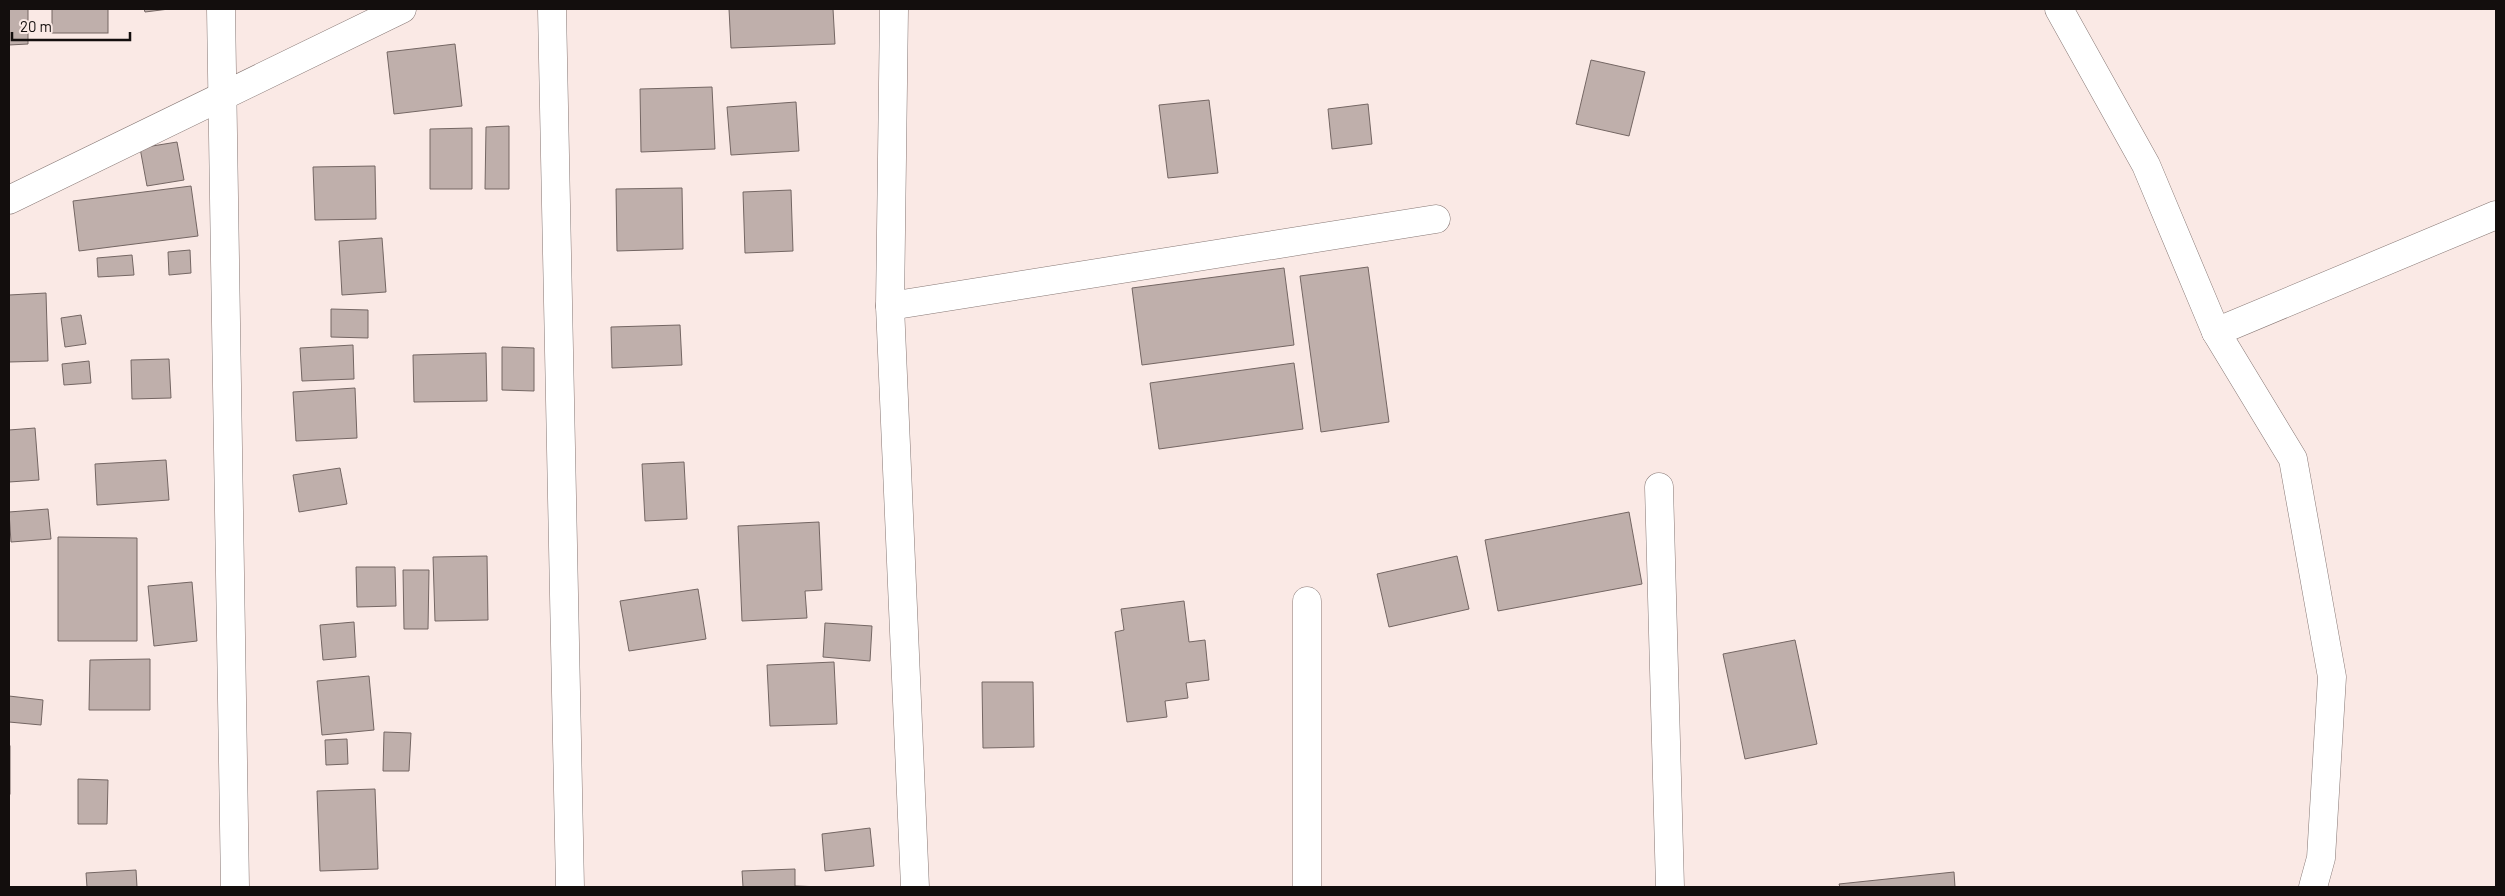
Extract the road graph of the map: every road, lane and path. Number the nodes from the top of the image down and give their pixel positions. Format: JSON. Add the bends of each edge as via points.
{"nodes":[{"id":1,"x":221,"y":9,"type":"edge"},
{"id":2,"x":402,"y":9,"type":"edge"},
{"id":3,"x":552,"y":9,"type":"edge"},
{"id":4,"x":894,"y":9,"type":"edge"},
{"id":5,"x":2059,"y":9,"type":"edge"},
{"id":6,"x":223,"y":98,"type":"junction"},
{"id":7,"x":9,"y":200,"type":"edge"},
{"id":8,"x":2496,"y":215,"type":"edge"},
{"id":9,"x":1436,"y":219,"type":"dead end"},
{"id":10,"x":890,"y":306,"type":"junction"},
{"id":11,"x":2216,"y":332,"type":"junction"},
{"id":12,"x":1660,"y":487,"type":"dead end"},
{"id":13,"x":1307,"y":601,"type":"dead end"},
{"id":14,"x":235,"y":887,"type":"edge"},
{"id":15,"x":570,"y":887,"type":"edge"},
{"id":16,"x":915,"y":887,"type":"edge"},
{"id":17,"x":1307,"y":887,"type":"edge"},
{"id":18,"x":1670,"y":887,"type":"edge"},
{"id":19,"x":2312,"y":887,"type":"edge"}],
"edges":[{"from":1,"to":6,"type":"street"},
{"from":2,"to":6,"type":"street"},
{"from":3,"to":15,"type":"street"},
{"from":4,"to":10,"type":"street"},
{"from":5,"to":11,"type":"street","via":[[2146,164]]},
{"from":6,"to":7,"type":"street"},
{"from":6,"to":14,"type":"street"},
{"from":8,"to":11,"type":"street"},
{"from":9,"to":10,"type":"street"},
{"from":10,"to":16,"type":"street"},
{"from":11,"to":19,"type":"street","via":[[2293,459],[2332,677],[2321,858]]},
{"from":12,"to":18,"type":"street"},
{"from":13,"to":17,"type":"street"}]}
